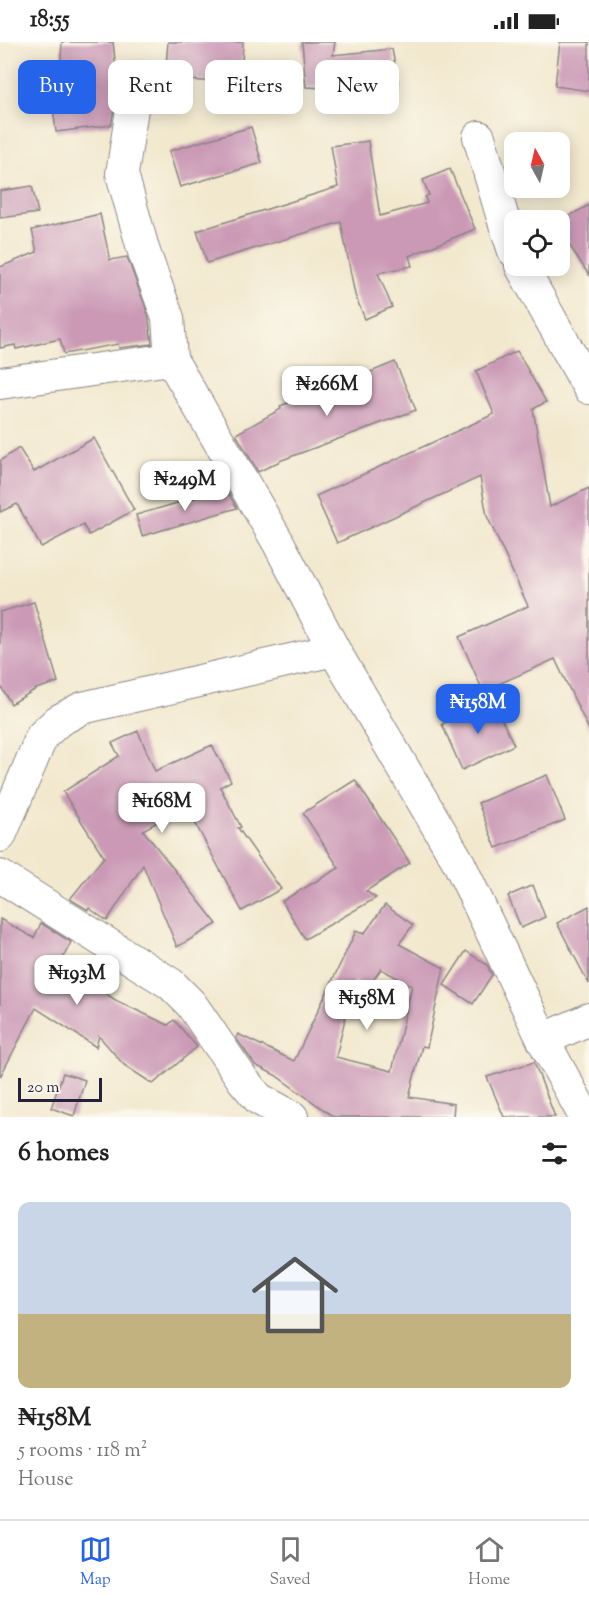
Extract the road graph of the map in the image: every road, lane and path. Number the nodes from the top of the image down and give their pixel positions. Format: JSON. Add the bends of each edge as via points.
{"nodes":[{"id":1,"x":131,"y":114,"type":"edge"},
{"id":2,"x":479,"y":137,"type":"dead end"},
{"id":3,"x":504,"y":221,"type":"edge"},
{"id":4,"x":527,"y":276,"type":"edge"},
{"id":5,"x":171,"y":359,"type":"junction"},
{"id":6,"x":0,"y":383,"type":"edge"},
{"id":7,"x":589,"y":388,"type":"edge"},
{"id":8,"x":334,"y":650,"type":"junction"},
{"id":9,"x":0,"y":836,"type":"edge"},
{"id":10,"x":0,"y":876,"type":"edge"},
{"id":11,"x":589,"y":1019,"type":"edge"},
{"id":12,"x":543,"y":1040,"type":"junction"},
{"id":13,"x":292,"y":1117,"type":"edge"},
{"id":14,"x":585,"y":1117,"type":"edge"}],
"edges":[{"from":1,"to":5,"type":"street","via":[[122,174],[168,318]]},
{"from":2,"to":3,"type":"street"},
{"from":4,"to":7,"type":"street"},
{"from":5,"to":6,"type":"street"},
{"from":5,"to":8,"type":"street","via":[[278,542]]},
{"from":8,"to":9,"type":"street","via":[[82,708],[58,721],[42,736]]},
{"from":8,"to":12,"type":"street","via":[[459,863]]},
{"from":10,"to":13,"type":"street","via":[[171,984],[191,1004],[259,1099]]},
{"from":11,"to":12,"type":"street"},
{"from":12,"to":14,"type":"street"}]}
